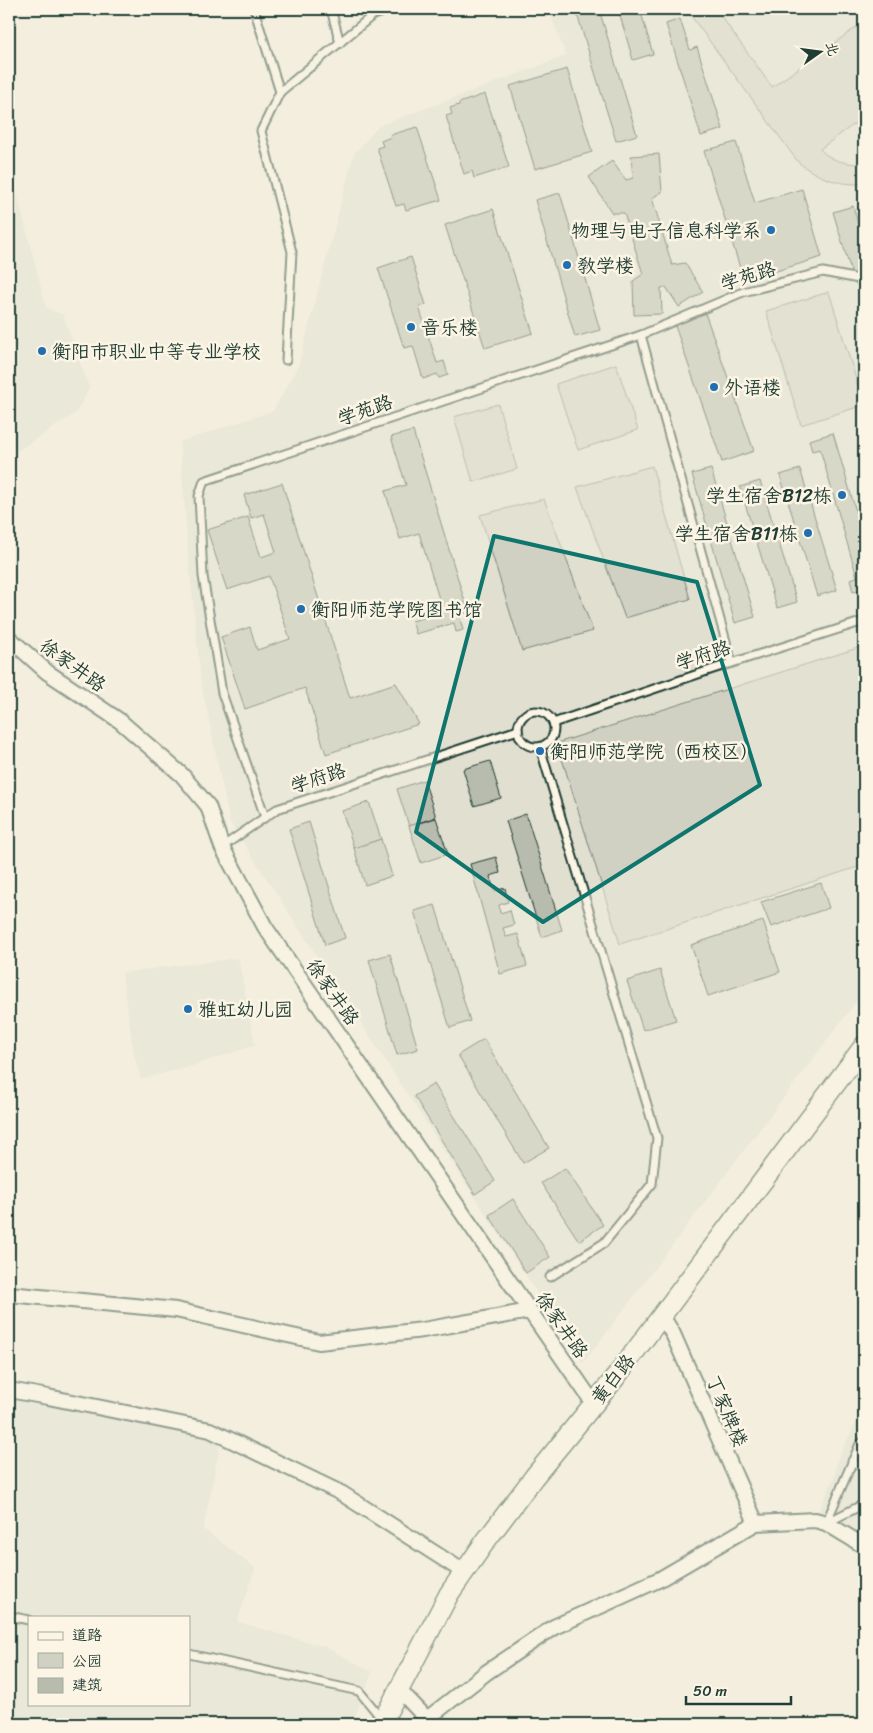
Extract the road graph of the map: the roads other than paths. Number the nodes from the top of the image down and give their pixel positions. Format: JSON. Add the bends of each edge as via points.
{"nodes":[{"id":1,"x":254,"y":9,"type":"edge"},
{"id":2,"x":331,"y":9,"type":"edge"},
{"id":3,"x":391,"y":9,"type":"edge"},
{"id":4,"x":340,"y":43,"type":"junction"},
{"id":5,"x":280,"y":92,"type":"junction"},
{"id":6,"x":864,"y":280,"type":"edge"},
{"id":7,"x":641,"y":335,"type":"junction"},
{"id":8,"x":286,"y":360,"type":"dead end"},
{"id":9,"x":864,"y":621,"type":"edge"},
{"id":10,"x":9,"y":638,"type":"edge"},
{"id":11,"x":732,"y":663,"type":"junction"},
{"id":12,"x":553,"y":723,"type":"junction"},
{"id":13,"x":518,"y":730,"type":"junction"},
{"id":14,"x":540,"y":747,"type":"junction"},
{"id":15,"x":265,"y":817,"type":"junction"},
{"id":16,"x":222,"y":847,"type":"junction"},
{"id":17,"x":864,"y":1046,"type":"edge"},
{"id":18,"x":550,"y":1277,"type":"dead end"},
{"id":19,"x":9,"y":1294,"type":"edge"},
{"id":20,"x":530,"y":1311,"type":"junction"},
{"id":21,"x":662,"y":1316,"type":"junction"},
{"id":22,"x":9,"y":1390,"type":"edge"},
{"id":23,"x":594,"y":1404,"type":"junction"},
{"id":24,"x":864,"y":1441,"type":"edge"},
{"id":25,"x":852,"y":1462,"type":"junction"},
{"id":26,"x":864,"y":1472,"type":"edge"},
{"id":27,"x":864,"y":1504,"type":"edge"},
{"id":28,"x":756,"y":1523,"type":"junction"},
{"id":29,"x":826,"y":1523,"type":"junction"},
{"id":30,"x":864,"y":1546,"type":"edge"},
{"id":31,"x":464,"y":1572,"type":"junction"},
{"id":32,"x":9,"y":1616,"type":"edge"},
{"id":33,"x":28,"y":1620,"type":"edge"},
{"id":34,"x":190,"y":1654,"type":"edge"},
{"id":35,"x":397,"y":1691,"type":"junction"},
{"id":36,"x":383,"y":1723,"type":"edge"}],
"edges":[{"from":1,"to":5,"type":"lane"},
{"from":2,"to":4,"type":"lane"},
{"from":3,"to":4,"type":"lane","via":[[373,15]]},
{"from":4,"to":5,"type":"lane"},
{"from":5,"to":8,"type":"lane","via":[[260,131],[292,252]]},
{"from":6,"to":7,"type":"lane","name":"学苑路","via":[[823,272],[743,292]]},
{"from":7,"to":11,"type":"lane"},
{"from":7,"to":15,"type":"lane","name":"学苑路","via":[[204,481],[200,496],[203,576],[222,693]]},
{"from":9,"to":11,"type":"lane","name":"学府路"},
{"from":10,"to":16,"type":"street","name":"徐家井路","via":[[47,672],[120,721],[182,775],[208,806]]},
{"from":11,"to":12,"type":"lane","name":"学府路"},
{"from":12,"to":13,"type":"lane","via":[[544,713],[530,712],[519,722]]},
{"from":12,"to":14,"type":"lane","via":[[553,735]]},
{"from":13,"to":14,"type":"lane","via":[[525,744]]},
{"from":13,"to":15,"type":"lane","name":"学府路","via":[[277,808]]},
{"from":14,"to":18,"type":"lane","via":[[657,1138],[652,1184],[604,1243]]},
{"from":15,"to":16,"type":"lane","name":"学府路"},
{"from":16,"to":20,"type":"street","name":"徐家井路","via":[[265,927]]},
{"from":17,"to":21,"type":"main road","name":"黄白路"},
{"from":19,"to":20,"type":"street","via":[[176,1310],[319,1342],[424,1330]]},
{"from":20,"to":23,"type":"street","name":"徐家井路"},
{"from":21,"to":23,"type":"main road","name":"黄白路"},
{"from":21,"to":28,"type":"street","name":"丁家牌楼","via":[[674,1334]]},
{"from":22,"to":31,"type":"street","via":[[210,1430],[341,1492]]},
{"from":23,"to":31,"type":"main road","name":"黄白路","via":[[534,1476]]},
{"from":24,"to":25,"type":"lane"},
{"from":25,"to":26,"type":"lane","via":[[862,1467]]},
{"from":25,"to":29,"type":"lane"},
{"from":27,"to":29,"type":"lane"},
{"from":28,"to":29,"type":"street","via":[[815,1520]]},
{"from":28,"to":35,"type":"street","via":[[660,1579],[554,1627],[487,1672],[427,1719]]},
{"from":29,"to":30,"type":"street"},
{"from":31,"to":35,"type":"main road","name":"黄白路","via":[[448,1594]]},
{"from":32,"to":33,"type":"lane"},
{"from":34,"to":36,"type":"lane","via":[[359,1691]]},
{"from":35,"to":36,"type":"main road","name":"黄白路"}]}
